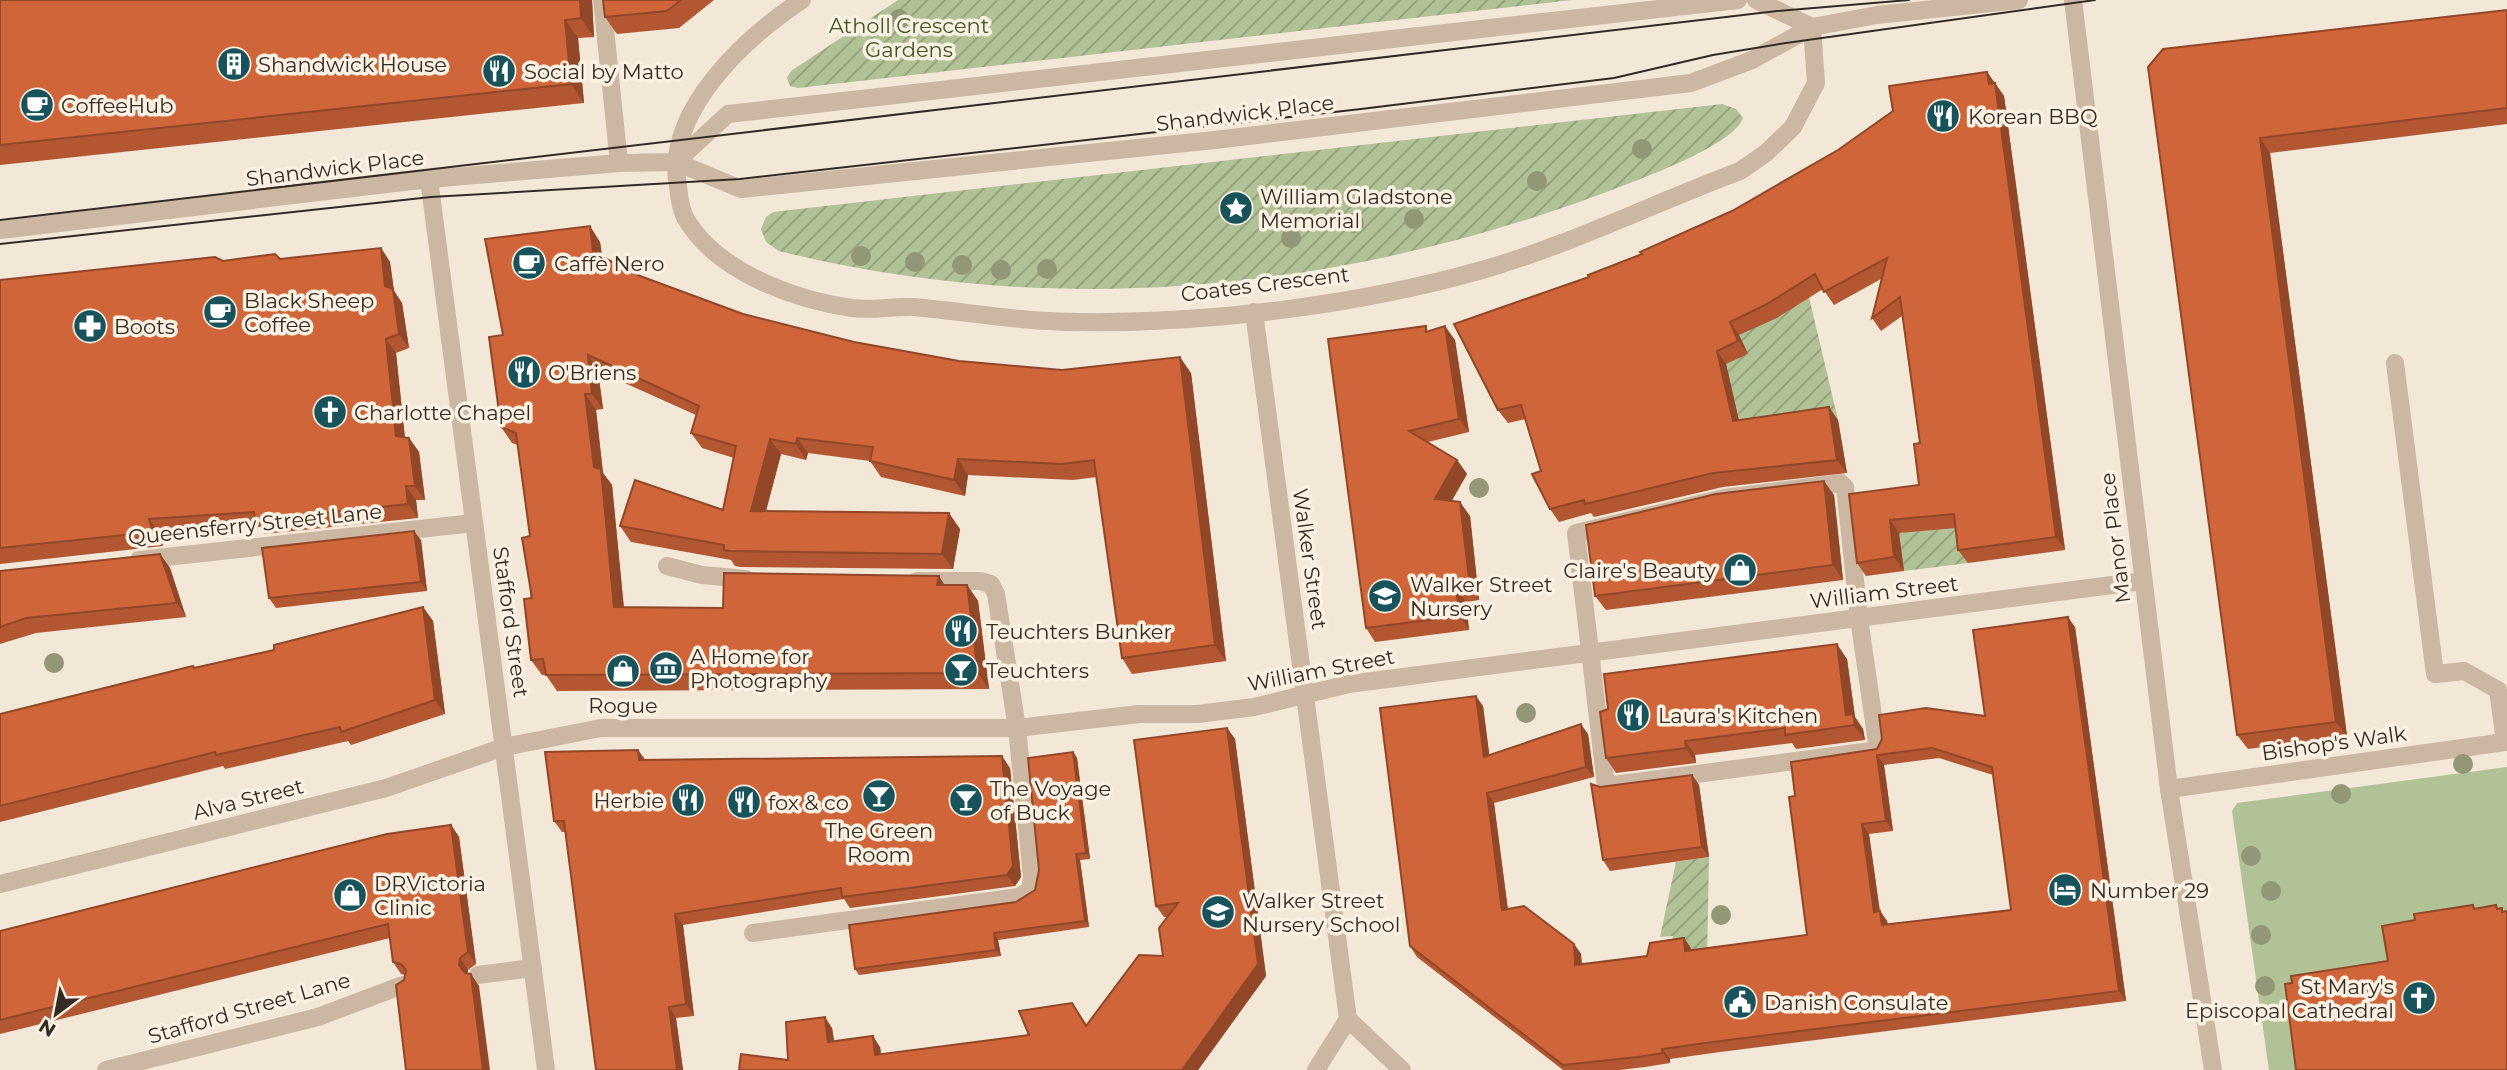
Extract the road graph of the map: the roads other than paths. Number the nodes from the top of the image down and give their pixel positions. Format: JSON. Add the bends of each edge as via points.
{"nodes":[{"id":1,"x":601,"y":0,"type":"edge"},
{"id":2,"x":802,"y":0,"type":"edge"},
{"id":3,"x":1738,"y":0,"type":"edge"},
{"id":4,"x":1756,"y":0,"type":"edge"},
{"id":5,"x":2018,"y":0,"type":"edge"},
{"id":6,"x":2073,"y":0,"type":"edge"},
{"id":7,"x":1876,"y":7,"type":"edge"},
{"id":8,"x":1812,"y":27,"type":"junction"},
{"id":9,"x":676,"y":162,"type":"junction"},
{"id":10,"x":619,"y":163,"type":"junction"},
{"id":11,"x":429,"y":180,"type":"junction"},
{"id":12,"x":0,"y":230,"type":"edge"},
{"id":13,"x":1254,"y":312,"type":"junction"},
{"id":14,"x":2395,"y":363,"type":"dead end"},
{"id":15,"x":474,"y":523,"type":"junction"},
{"id":16,"x":121,"y":562,"type":"edge"},
{"id":17,"x":667,"y":566,"type":"edge"},
{"id":18,"x":766,"y":579,"type":"edge"},
{"id":19,"x":900,"y":580,"type":"edge"},
{"id":20,"x":2143,"y":582,"type":"junction"},
{"id":21,"x":1859,"y":618,"type":"junction"},
{"id":22,"x":1588,"y":653,"type":"junction"},
{"id":23,"x":2502,"y":690,"type":"edge"},
{"id":24,"x":1306,"y":695,"type":"junction"},
{"id":25,"x":1017,"y":729,"type":"junction"},
{"id":26,"x":2505,"y":742,"type":"edge"},
{"id":27,"x":504,"y":747,"type":"junction"},
{"id":28,"x":2169,"y":789,"type":"junction"},
{"id":29,"x":0,"y":884,"type":"edge"},
{"id":30,"x":753,"y":933,"type":"dead end"},
{"id":31,"x":533,"y":968,"type":"junction"},
{"id":32,"x":478,"y":975,"type":"dead end"},
{"id":33,"x":403,"y":985,"type":"edge"},
{"id":34,"x":1348,"y":1019,"type":"junction"},
{"id":35,"x":106,"y":1070,"type":"edge"},
{"id":36,"x":546,"y":1070,"type":"edge"},
{"id":37,"x":1316,"y":1070,"type":"edge"},
{"id":38,"x":1402,"y":1070,"type":"edge"},
{"id":39,"x":2213,"y":1070,"type":"edge"}],
"edges":[{"from":1,"to":10,"type":"street"},
{"from":2,"to":9,"type":"street","via":[[747,40],[714,77],[696,106]]},
{"from":3,"to":9,"type":"street","via":[[728,114]]},
{"from":4,"to":8,"type":"street"},
{"from":5,"to":7,"type":"street","name":"Shandwick Place"},
{"from":6,"to":20,"type":"street","name":"Manor Place"},
{"from":7,"to":8,"type":"street","name":"Shandwick Place"},
{"from":8,"to":9,"type":"street","name":"Shandwick Place","via":[[1752,60],[1691,83],[1215,141],[741,189]]},
{"from":8,"to":13,"type":"street","name":"Coates Crescent","via":[[1816,83],[1793,127],[1740,171],[1481,270]]},
{"from":9,"to":10,"type":"street","name":"Shandwick Place"},
{"from":9,"to":13,"type":"street","name":"Coates Crescent","via":[[685,218],[709,244],[752,279],[804,297],[854,309],[911,307],[1079,323]]},
{"from":10,"to":11,"type":"street","name":"Shandwick Place"},
{"from":11,"to":12,"type":"street","name":"Shandwick Place"},
{"from":11,"to":15,"type":"street","name":"Stafford Street"},
{"from":13,"to":24,"type":"street","name":"Walker Street"},
{"from":14,"to":23,"type":"street","via":[[2435,674],[2464,671]]},
{"from":15,"to":16,"type":"street","name":"Queensferry Street Lane"},
{"from":15,"to":27,"type":"street","name":"Stafford Street"},
{"from":17,"to":18,"type":"street","via":[[702,575]]},
{"from":19,"to":25,"type":"street","via":[[991,584]]},
{"from":20,"to":21,"type":"street","name":"William Street"},
{"from":20,"to":28,"type":"street","name":"Manor Place"},
{"from":21,"to":22,"type":"street","name":"William Street"},
{"from":21,"to":22,"type":"street","via":[[1845,487],[1841,483],[1750,494],[1576,533]]},
{"from":21,"to":22,"type":"street","via":[[1878,750],[1606,786]]},
{"from":22,"to":24,"type":"street","name":"William Street","via":[[1349,684]]},
{"from":23,"to":26,"type":"street"},
{"from":24,"to":25,"type":"street","name":"William Street","via":[[1198,714],[1139,714]]},
{"from":24,"to":34,"type":"street","name":"Walker Street"},
{"from":25,"to":27,"type":"street","name":"William Street","via":[[601,728]]},
{"from":25,"to":30,"type":"street","via":[[1030,890],[1019,897]]},
{"from":26,"to":28,"type":"street","name":"Bishop's Walk"},
{"from":27,"to":29,"type":"street","name":"Alva Street","via":[[386,788]]},
{"from":27,"to":31,"type":"street","name":"Stafford Street"},
{"from":28,"to":39,"type":"street","name":"Manor Place"},
{"from":31,"to":32,"type":"street"},
{"from":31,"to":36,"type":"street","name":"Stafford Street"},
{"from":33,"to":35,"type":"street","name":"Stafford Street Lane","via":[[318,1017]]},
{"from":34,"to":37,"type":"street"},
{"from":34,"to":38,"type":"street"}]}
